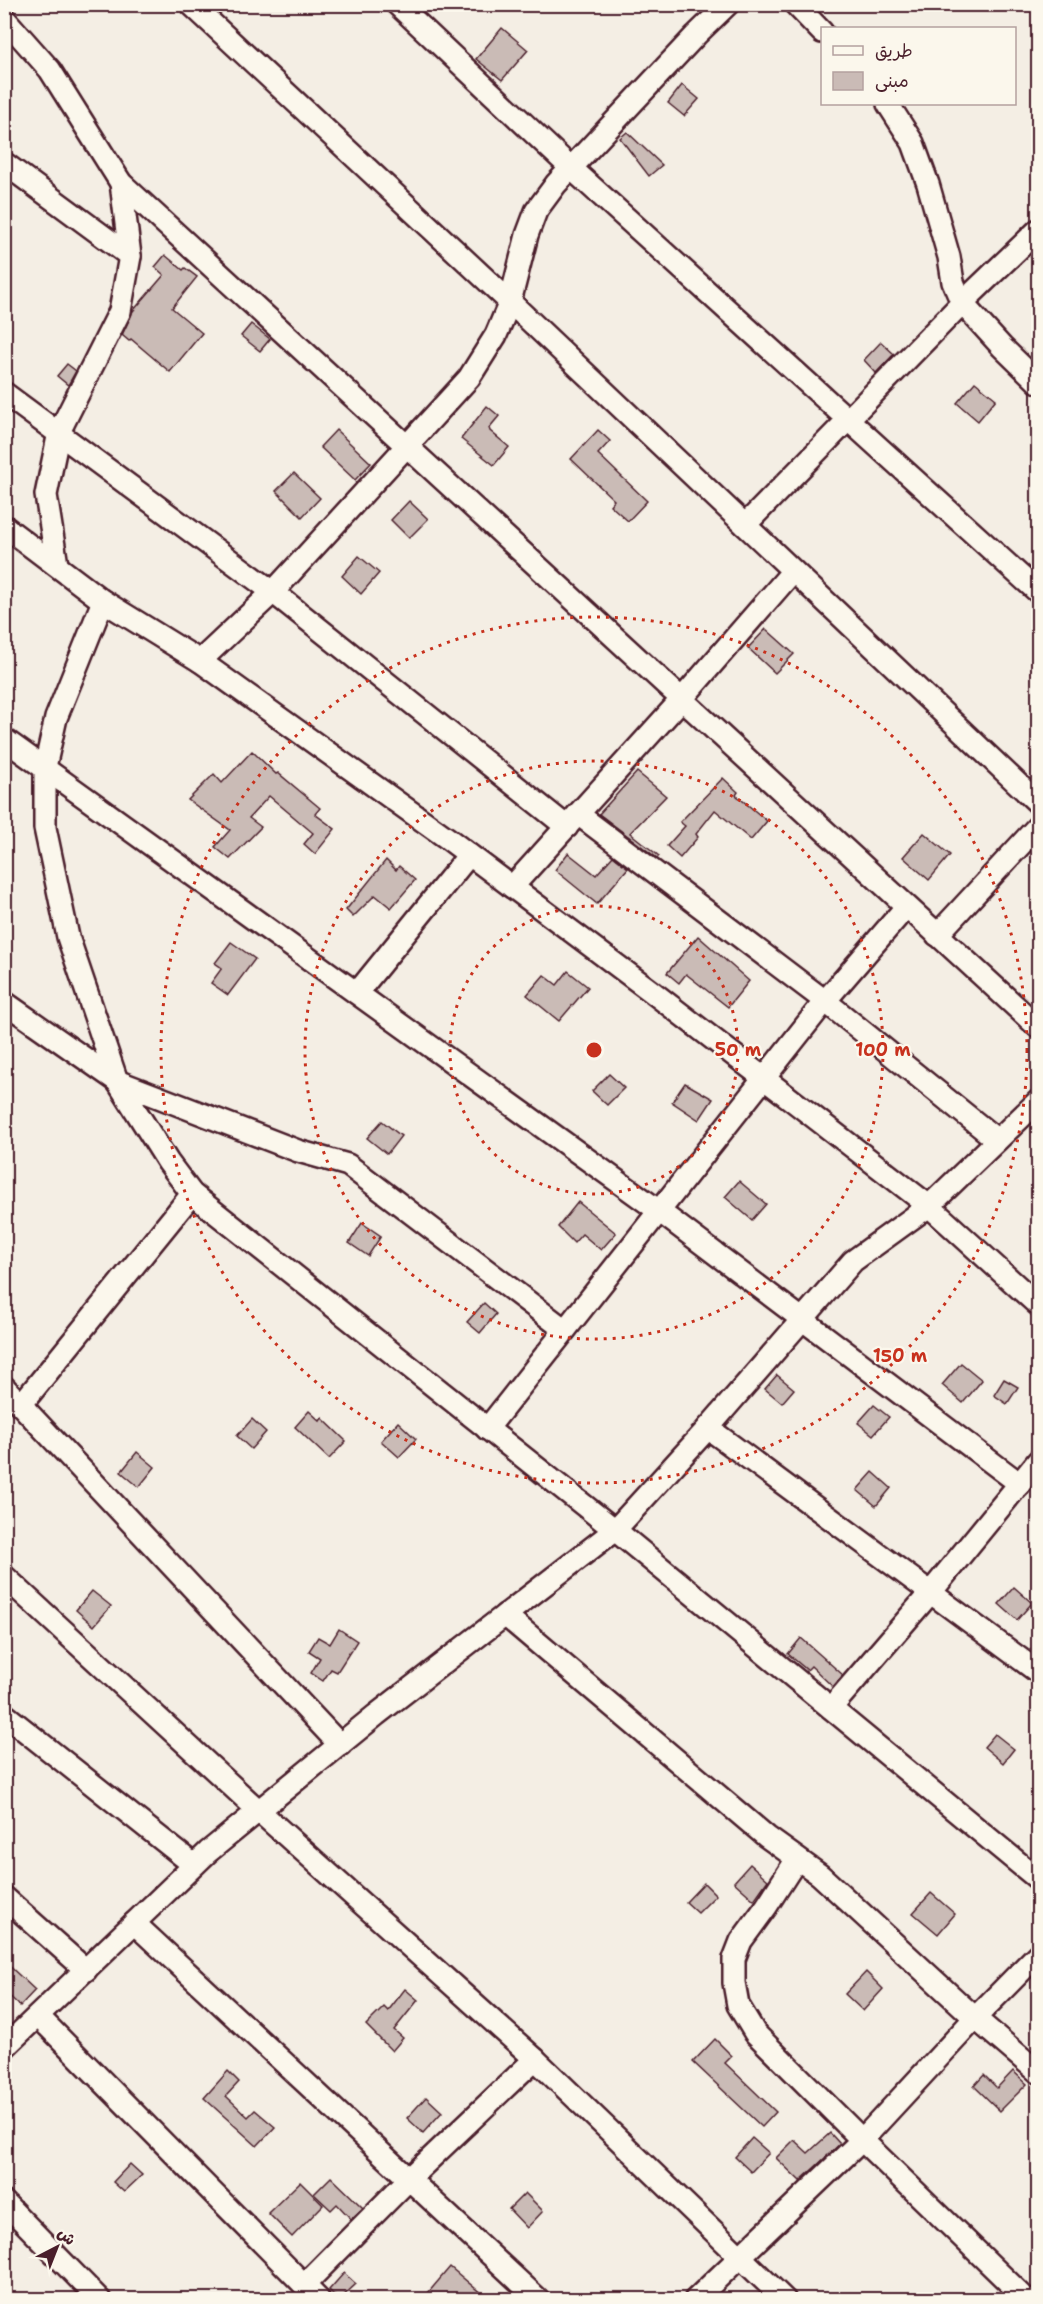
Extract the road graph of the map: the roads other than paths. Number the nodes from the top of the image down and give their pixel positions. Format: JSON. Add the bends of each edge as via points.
{"nodes":[{"id":1,"x":191,"y":4,"type":"edge"},
{"id":2,"x":397,"y":4,"type":"edge"},
{"id":3,"x":728,"y":4,"type":"edge"},
{"id":4,"x":795,"y":4,"type":"edge"},
{"id":5,"x":4,"y":18,"type":"edge"},
{"id":6,"x":821,"y":31,"type":"edge"},
{"id":7,"x":889,"y":105,"type":"edge"},
{"id":8,"x":4,"y":163,"type":"edge"},
{"id":9,"x":571,"y":168,"type":"junction"},
{"id":10,"x":121,"y":183,"type":"junction"},
{"id":11,"x":1038,"y":230,"type":"edge"},
{"id":12,"x":130,"y":256,"type":"junction"},
{"id":13,"x":510,"y":302,"type":"junction"},
{"id":14,"x":962,"y":303,"type":"junction"},
{"id":15,"x":1038,"y":382,"type":"edge"},
{"id":16,"x":6,"y":396,"type":"edge"},
{"id":17,"x":850,"y":420,"type":"junction"},
{"id":18,"x":59,"y":432,"type":"junction"},
{"id":19,"x":405,"y":446,"type":"junction"},
{"id":20,"x":745,"y":525,"type":"junction"},
{"id":21,"x":4,"y":526,"type":"edge"},
{"id":22,"x":57,"y":565,"type":"junction"},
{"id":23,"x":793,"y":571,"type":"junction"},
{"id":24,"x":273,"y":592,"type":"junction"},
{"id":25,"x":1038,"y":592,"type":"edge"},
{"id":26,"x":104,"y":601,"type":"junction"},
{"id":27,"x":200,"y":661,"type":"junction"},
{"id":28,"x":681,"y":700,"type":"junction"},
{"id":29,"x":4,"y":739,"type":"edge"},
{"id":30,"x":45,"y":767,"type":"junction"},
{"id":31,"x":1038,"y":803,"type":"edge"},
{"id":32,"x":573,"y":820,"type":"junction"},
{"id":33,"x":1038,"y":826,"type":"edge"},
{"id":34,"x":470,"y":855,"type":"junction"},
{"id":35,"x":512,"y":887,"type":"junction"},
{"id":36,"x":906,"y":907,"type":"junction"},
{"id":37,"x":937,"y":935,"type":"junction"},
{"id":38,"x":357,"y":993,"type":"junction"},
{"id":39,"x":825,"y":1001,"type":"junction"},
{"id":40,"x":4,"y":1002,"type":"edge"},
{"id":41,"x":1038,"y":1027,"type":"edge"},
{"id":42,"x":764,"y":1078,"type":"junction"},
{"id":43,"x":117,"y":1081,"type":"junction"},
{"id":44,"x":1038,"y":1101,"type":"edge"},
{"id":45,"x":998,"y":1140,"type":"junction"},
{"id":46,"x":192,"y":1194,"type":"junction"},
{"id":47,"x":929,"y":1206,"type":"junction"},
{"id":48,"x":659,"y":1211,"type":"junction"},
{"id":49,"x":1038,"y":1305,"type":"edge"},
{"id":50,"x":804,"y":1319,"type":"junction"},
{"id":51,"x":565,"y":1330,"type":"junction"},
{"id":52,"x":4,"y":1387,"type":"edge"},
{"id":53,"x":21,"y":1405,"type":"junction"},
{"id":54,"x":708,"y":1428,"type":"junction"},
{"id":55,"x":487,"y":1429,"type":"junction"},
{"id":56,"x":1038,"y":1461,"type":"edge"},
{"id":57,"x":1020,"y":1484,"type":"junction"},
{"id":58,"x":615,"y":1530,"type":"junction"},
{"id":59,"x":4,"y":1576,"type":"edge"},
{"id":60,"x":931,"y":1592,"type":"junction"},
{"id":61,"x":505,"y":1615,"type":"junction"},
{"id":62,"x":1038,"y":1672,"type":"edge"},
{"id":63,"x":831,"y":1708,"type":"junction"},
{"id":64,"x":4,"y":1714,"type":"edge"},
{"id":65,"x":340,"y":1745,"type":"junction"},
{"id":66,"x":259,"y":1810,"type":"junction"},
{"id":67,"x":797,"y":1859,"type":"junction"},
{"id":68,"x":195,"y":1865,"type":"junction"},
{"id":69,"x":1038,"y":1879,"type":"edge"},
{"id":70,"x":4,"y":1897,"type":"edge"},
{"id":71,"x":134,"y":1923,"type":"junction"},
{"id":72,"x":1038,"y":1954,"type":"edge"},
{"id":73,"x":86,"y":1970,"type":"junction"},
{"id":74,"x":38,"y":2016,"type":"junction"},
{"id":75,"x":975,"y":2018,"type":"junction"},
{"id":76,"x":4,"y":2048,"type":"edge"},
{"id":77,"x":535,"y":2059,"type":"junction"},
{"id":78,"x":1038,"y":2072,"type":"edge"},
{"id":79,"x":862,"y":2140,"type":"junction"},
{"id":80,"x":410,"y":2178,"type":"junction"},
{"id":81,"x":4,"y":2202,"type":"edge"},
{"id":82,"x":740,"y":2256,"type":"junction"},
{"id":83,"x":311,"y":2292,"type":"edge"},
{"id":84,"x":100,"y":2300,"type":"edge"},
{"id":85,"x":539,"y":2300,"type":"edge"},
{"id":86,"x":695,"y":2300,"type":"edge"},
{"id":87,"x":785,"y":2300,"type":"edge"},
{"id":88,"x":1027,"y":2300,"type":"edge"}],
"edges":[{"from":1,"to":13,"type":"street"},
{"from":2,"to":9,"type":"street"},
{"from":3,"to":9,"type":"street"},
{"from":4,"to":6,"type":"street"},
{"from":5,"to":10,"type":"street","via":[[50,70]]},
{"from":7,"to":14,"type":"street","via":[[913,143]]},
{"from":8,"to":12,"type":"street"},
{"from":9,"to":13,"type":"street","via":[[536,211],[526,235]]},
{"from":9,"to":17,"type":"street"},
{"from":10,"to":12,"type":"street"},
{"from":10,"to":19,"type":"street"},
{"from":11,"to":14,"type":"street"},
{"from":12,"to":18,"type":"street","via":[[120,311]]},
{"from":13,"to":19,"type":"street","via":[[496,335],[469,378]]},
{"from":13,"to":20,"type":"street"},
{"from":14,"to":15,"type":"street"},
{"from":14,"to":17,"type":"street"},
{"from":16,"to":18,"type":"street"},
{"from":17,"to":20,"type":"street"},
{"from":17,"to":25,"type":"street"},
{"from":18,"to":22,"type":"street","via":[[46,495]]},
{"from":18,"to":24,"type":"street"},
{"from":19,"to":24,"type":"street"},
{"from":19,"to":28,"type":"street"},
{"from":20,"to":23,"type":"street"},
{"from":21,"to":22,"type":"street"},
{"from":22,"to":26,"type":"street"},
{"from":23,"to":28,"type":"street"},
{"from":23,"to":31,"type":"street"},
{"from":24,"to":27,"type":"street"},
{"from":24,"to":32,"type":"street"},
{"from":26,"to":27,"type":"street"},
{"from":26,"to":30,"type":"street","via":[[56,718]]},
{"from":27,"to":34,"type":"street"},
{"from":28,"to":32,"type":"street"},
{"from":28,"to":36,"type":"street"},
{"from":29,"to":30,"type":"street"},
{"from":30,"to":38,"type":"street"},
{"from":30,"to":43,"type":"street","via":[[45,828],[68,937]]},
{"from":32,"to":35,"type":"street"},
{"from":32,"to":39,"type":"street"},
{"from":33,"to":37,"type":"street"},
{"from":34,"to":35,"type":"street"},
{"from":34,"to":38,"type":"street"},
{"from":35,"to":42,"type":"street"},
{"from":36,"to":37,"type":"street"},
{"from":36,"to":39,"type":"street"},
{"from":37,"to":41,"type":"street"},
{"from":38,"to":48,"type":"street"},
{"from":39,"to":42,"type":"street"},
{"from":39,"to":45,"type":"street"},
{"from":40,"to":43,"type":"street"},
{"from":42,"to":47,"type":"street"},
{"from":42,"to":48,"type":"street"},
{"from":43,"to":46,"type":"street"},
{"from":43,"to":51,"type":"street","via":[[298,1151],[348,1166]]},
{"from":44,"to":45,"type":"street"},
{"from":45,"to":47,"type":"street"},
{"from":46,"to":53,"type":"street"},
{"from":46,"to":55,"type":"street"},
{"from":47,"to":49,"type":"street"},
{"from":47,"to":50,"type":"street","via":[[853,1261]]},
{"from":48,"to":50,"type":"street"},
{"from":48,"to":51,"type":"street"},
{"from":50,"to":54,"type":"street"},
{"from":50,"to":57,"type":"street"},
{"from":51,"to":55,"type":"street"},
{"from":52,"to":53,"type":"street"},
{"from":53,"to":65,"type":"street"},
{"from":54,"to":58,"type":"street"},
{"from":54,"to":60,"type":"street"},
{"from":55,"to":58,"type":"street"},
{"from":56,"to":57,"type":"street"},
{"from":57,"to":60,"type":"street"},
{"from":58,"to":61,"type":"street"},
{"from":58,"to":63,"type":"street"},
{"from":59,"to":66,"type":"street"},
{"from":60,"to":62,"type":"street"},
{"from":60,"to":63,"type":"street"},
{"from":61,"to":65,"type":"street"},
{"from":61,"to":67,"type":"street"},
{"from":63,"to":69,"type":"street"},
{"from":64,"to":68,"type":"street"},
{"from":65,"to":66,"type":"street"},
{"from":66,"to":68,"type":"street"},
{"from":66,"to":77,"type":"street"},
{"from":67,"to":75,"type":"street","via":[[820,1875]]},
{"from":67,"to":79,"type":"street","via":[[741,1941],[734,1959],[738,2005],[755,2033]]},
{"from":68,"to":71,"type":"street"},
{"from":70,"to":73,"type":"street"},
{"from":71,"to":73,"type":"street"},
{"from":71,"to":80,"type":"street"},
{"from":72,"to":75,"type":"street"},
{"from":73,"to":74,"type":"street"},
{"from":74,"to":76,"type":"street"},
{"from":74,"to":83,"type":"street"},
{"from":75,"to":78,"type":"street"},
{"from":75,"to":79,"type":"street"},
{"from":77,"to":80,"type":"street"},
{"from":77,"to":82,"type":"street"},
{"from":79,"to":82,"type":"street"},
{"from":79,"to":88,"type":"street"},
{"from":80,"to":83,"type":"street"},
{"from":80,"to":85,"type":"street"},
{"from":81,"to":84,"type":"street"},
{"from":82,"to":86,"type":"street"},
{"from":82,"to":87,"type":"street"}]}
